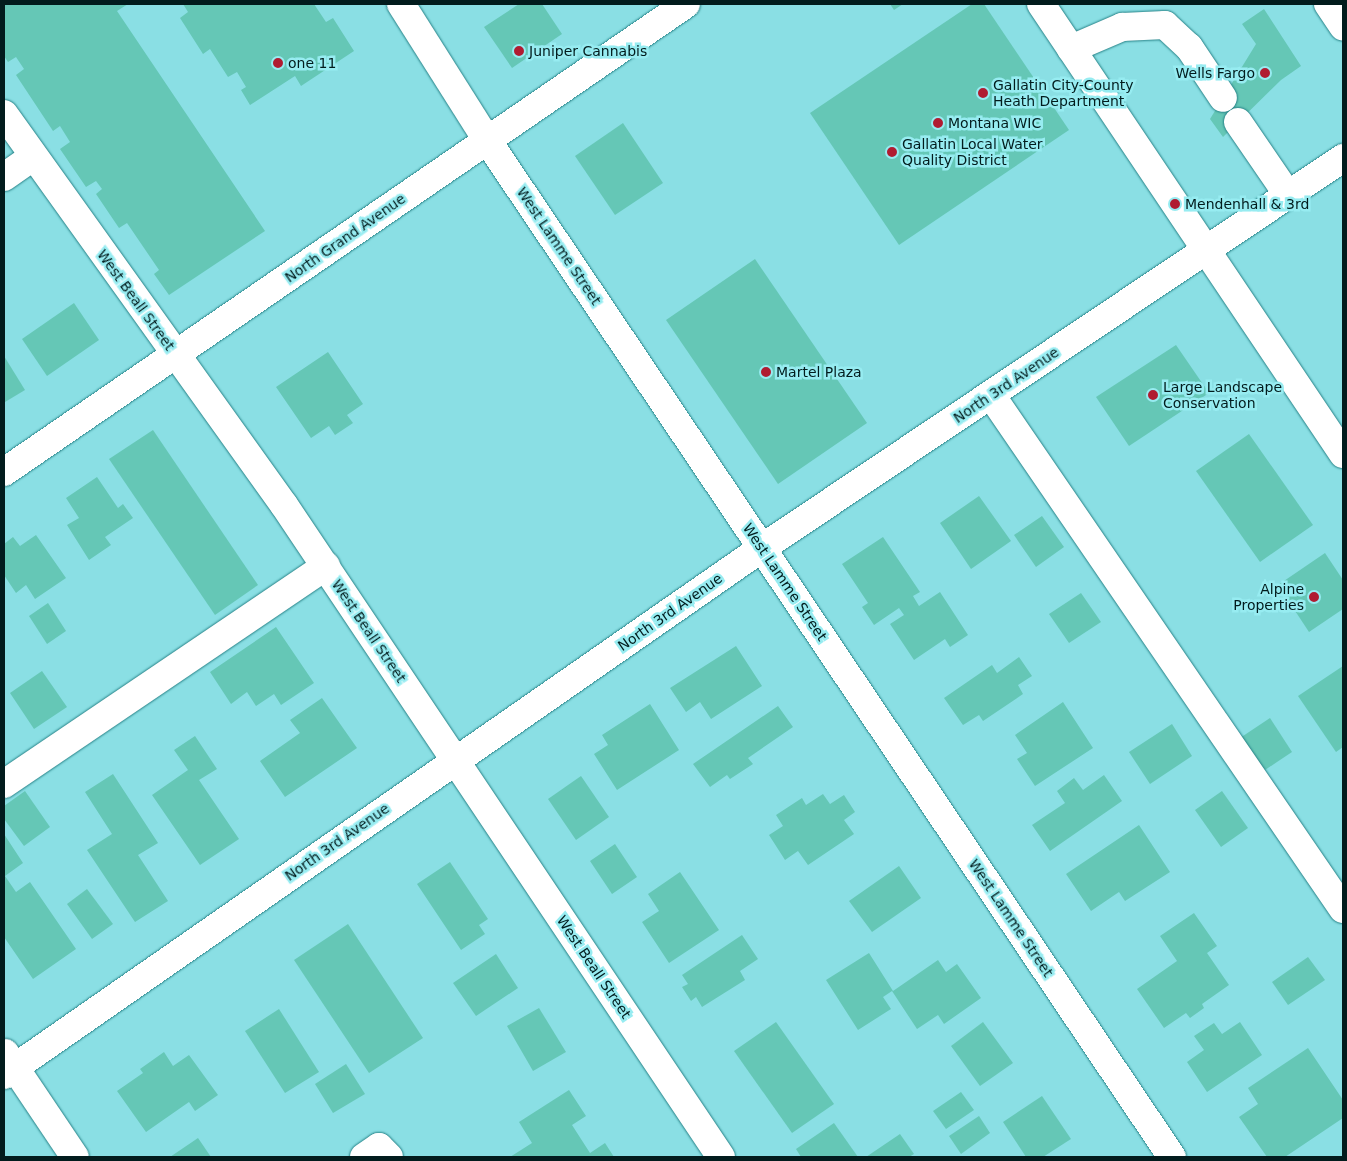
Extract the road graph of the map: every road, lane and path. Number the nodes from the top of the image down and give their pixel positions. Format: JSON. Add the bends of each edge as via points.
{"nodes":[{"id":1,"x":401,"y":4,"type":"edge"},
{"id":2,"x":686,"y":4,"type":"edge"},
{"id":3,"x":1041,"y":4,"type":"edge"},
{"id":4,"x":1328,"y":4,"type":"edge"},
{"id":5,"x":1343,"y":26,"type":"edge"},
{"id":6,"x":1071,"y":49,"type":"junction"},
{"id":7,"x":1223,"y":98,"type":"dead end"},
{"id":8,"x":4,"y":114,"type":"edge"},
{"id":9,"x":1238,"y":122,"type":"dead end"},
{"id":10,"x":487,"y":140,"type":"junction"},
{"id":11,"x":34,"y":157,"type":"junction"},
{"id":12,"x":1343,"y":158,"type":"edge"},
{"id":13,"x":4,"y":177,"type":"edge"},
{"id":14,"x":1288,"y":195,"type":"junction"},
{"id":15,"x":1206,"y":251,"type":"junction"},
{"id":16,"x":175,"y":354,"type":"junction"},
{"id":17,"x":991,"y":395,"type":"junction"},
{"id":18,"x":1343,"y":454,"type":"edge"},
{"id":19,"x":4,"y":472,"type":"edge"},
{"id":20,"x":762,"y":548,"type":"junction"},
{"id":21,"x":326,"y":566,"type":"junction"},
{"id":22,"x":456,"y":760,"type":"junction"},
{"id":23,"x":4,"y":784,"type":"edge"},
{"id":24,"x":1343,"y":909,"type":"edge"},
{"id":25,"x":7,"y":1065,"type":"edge"},
{"id":26,"x":75,"y":1157,"type":"edge"},
{"id":27,"x":364,"y":1157,"type":"edge"},
{"id":28,"x":389,"y":1157,"type":"edge"},
{"id":29,"x":721,"y":1157,"type":"edge"},
{"id":30,"x":1172,"y":1157,"type":"edge"}],
"edges":[{"from":1,"to":10,"type":"street","name":"West Lamme Street"},
{"from":2,"to":10,"type":"street","name":"North Grand Avenue"},
{"from":3,"to":6,"type":"street"},
{"from":4,"to":5,"type":"street"},
{"from":6,"to":7,"type":"street","via":[[1122,27],[1165,25],[1189,47]]},
{"from":6,"to":15,"type":"street"},
{"from":8,"to":11,"type":"street","name":"West Beall Street"},
{"from":9,"to":14,"type":"street"},
{"from":10,"to":16,"type":"street","name":"North Grand Avenue"},
{"from":10,"to":20,"type":"street","name":"West Lamme Street"},
{"from":11,"to":13,"type":"street"},
{"from":11,"to":16,"type":"street","name":"West Beall Street"},
{"from":12,"to":14,"type":"street","name":"North 3rd Avenue"},
{"from":14,"to":15,"type":"street","name":"North 3rd Avenue"},
{"from":15,"to":17,"type":"street","name":"North 3rd Avenue"},
{"from":15,"to":18,"type":"street"},
{"from":16,"to":19,"type":"street","name":"North Grand Avenue"},
{"from":16,"to":21,"type":"street","name":"West Beall Street"},
{"from":17,"to":20,"type":"street","name":"North 3rd Avenue"},
{"from":17,"to":24,"type":"street"},
{"from":20,"to":22,"type":"street","name":"North 3rd Avenue"},
{"from":20,"to":30,"type":"street","name":"West Lamme Street"},
{"from":21,"to":22,"type":"street","name":"West Beall Street"},
{"from":21,"to":23,"type":"street"},
{"from":22,"to":25,"type":"street","name":"North 3rd Avenue"},
{"from":22,"to":29,"type":"street","name":"West Beall Street"},
{"from":25,"to":26,"type":"street"},
{"from":27,"to":28,"type":"street","via":[[379,1147]]}]}
